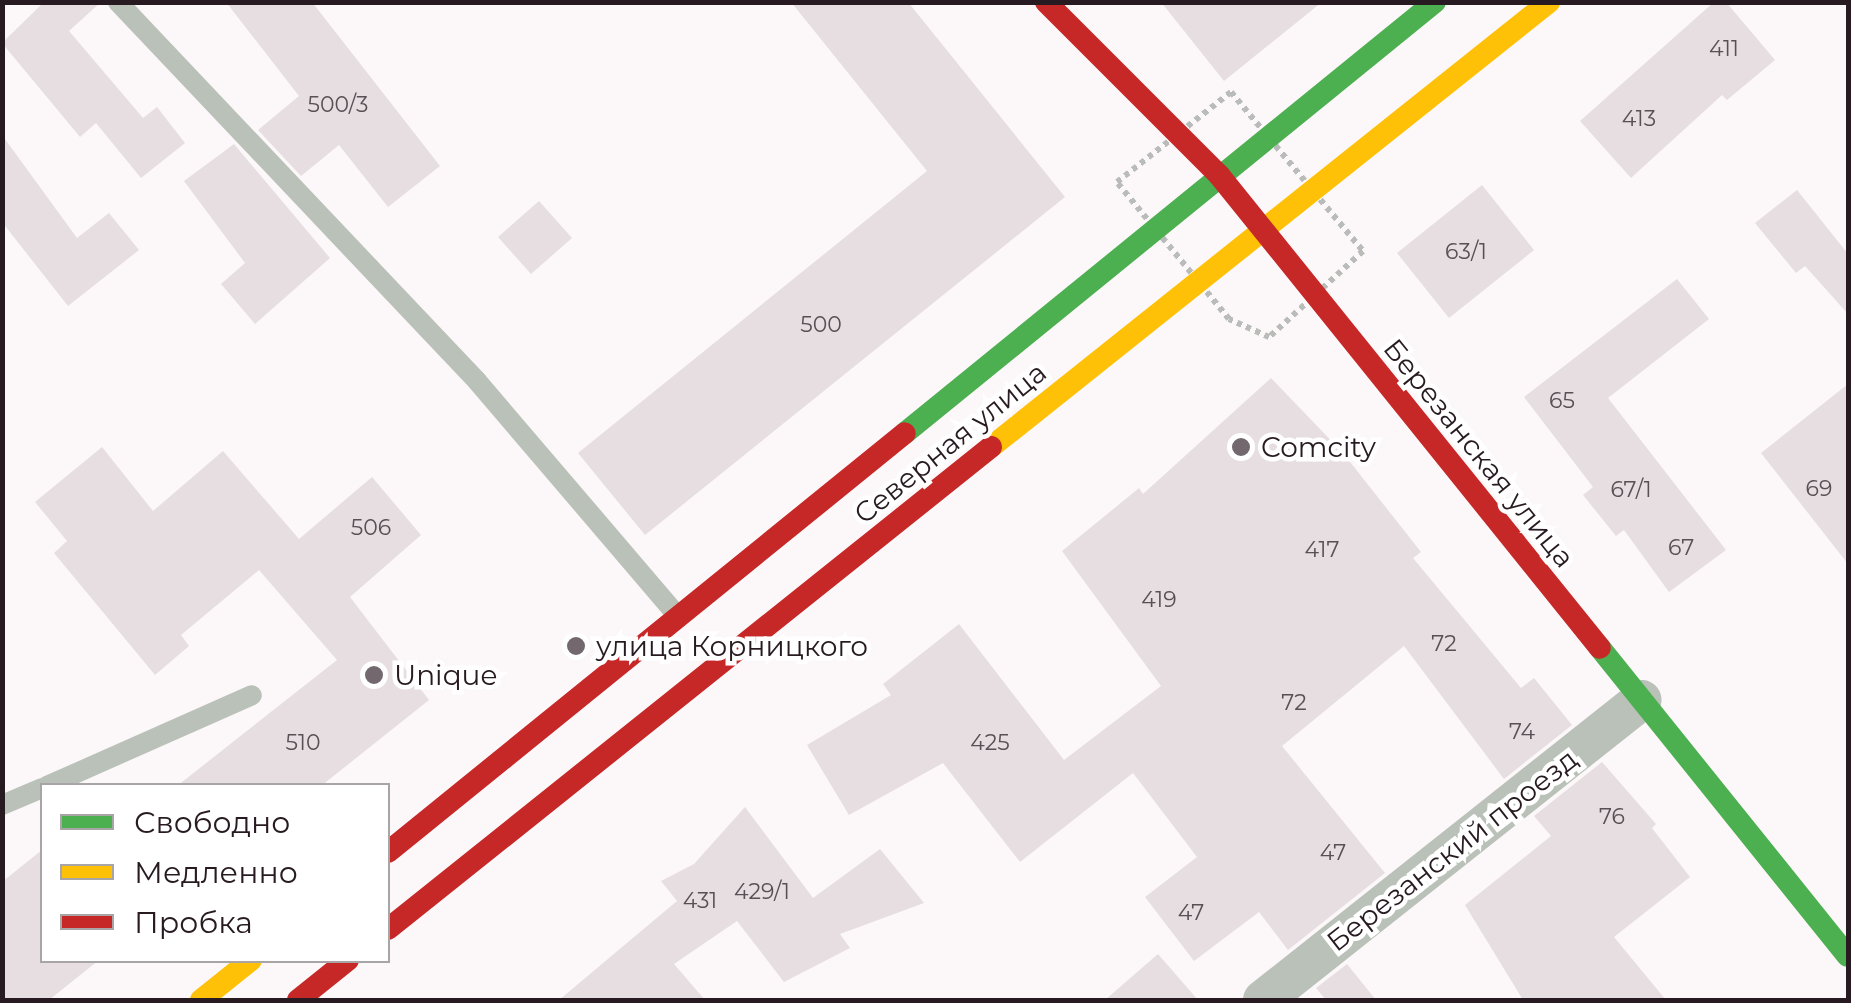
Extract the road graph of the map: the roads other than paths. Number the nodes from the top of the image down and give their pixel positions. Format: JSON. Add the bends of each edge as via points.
{"nodes":[{"id":1,"x":118,"y":2,"type":"edge"},
{"id":2,"x":1046,"y":2,"type":"edge"},
{"id":3,"x":1434,"y":2,"type":"edge"},
{"id":4,"x":1549,"y":2,"type":"edge"},
{"id":5,"x":1219,"y":174,"type":"junction"},
{"id":6,"x":1264,"y":231,"type":"junction"},
{"id":7,"x":680,"y":620,"type":"junction"},
{"id":8,"x":252,"y":694,"type":"dead end"},
{"id":9,"x":1642,"y":700,"type":"junction"},
{"id":10,"x":54,"y":783,"type":"edge"},
{"id":11,"x":40,"y":789,"type":"edge"},
{"id":12,"x":2,"y":806,"type":"edge"},
{"id":13,"x":390,"y":850,"type":"edge"},
{"id":14,"x":390,"y":928,"type":"edge"},
{"id":15,"x":1848,"y":956,"type":"edge"},
{"id":16,"x":247,"y":963,"type":"edge"},
{"id":17,"x":344,"y":963,"type":"edge"},
{"id":18,"x":200,"y":1000,"type":"edge"},
{"id":19,"x":298,"y":1000,"type":"edge"},
{"id":20,"x":1263,"y":1000,"type":"edge"}],
"edges":[{"from":1,"to":7,"type":"lane","via":[[477,381]]},
{"from":2,"to":5,"type":"main road","name":"Березанская улица"},
{"from":3,"to":5,"type":"main road","name":"Северная улица"},
{"from":4,"to":6,"type":"main road","name":"Северная улица"},
{"from":5,"to":6,"type":"main road","name":"Березанская улица"},
{"from":5,"to":7,"type":"main road","name":"Северная улица"},
{"from":6,"to":9,"type":"main road","name":"Березанская улица"},
{"from":6,"to":14,"type":"main road","name":"Северная улица"},
{"from":7,"to":13,"type":"main road","name":"Северная улица"},
{"from":8,"to":10,"type":"lane"},
{"from":9,"to":15,"type":"main road","name":"Березанская улица"},
{"from":9,"to":20,"type":"street","name":"Березанский проезд"},
{"from":11,"to":12,"type":"lane"},
{"from":16,"to":18,"type":"main road"},
{"from":17,"to":19,"type":"main road"}]}
